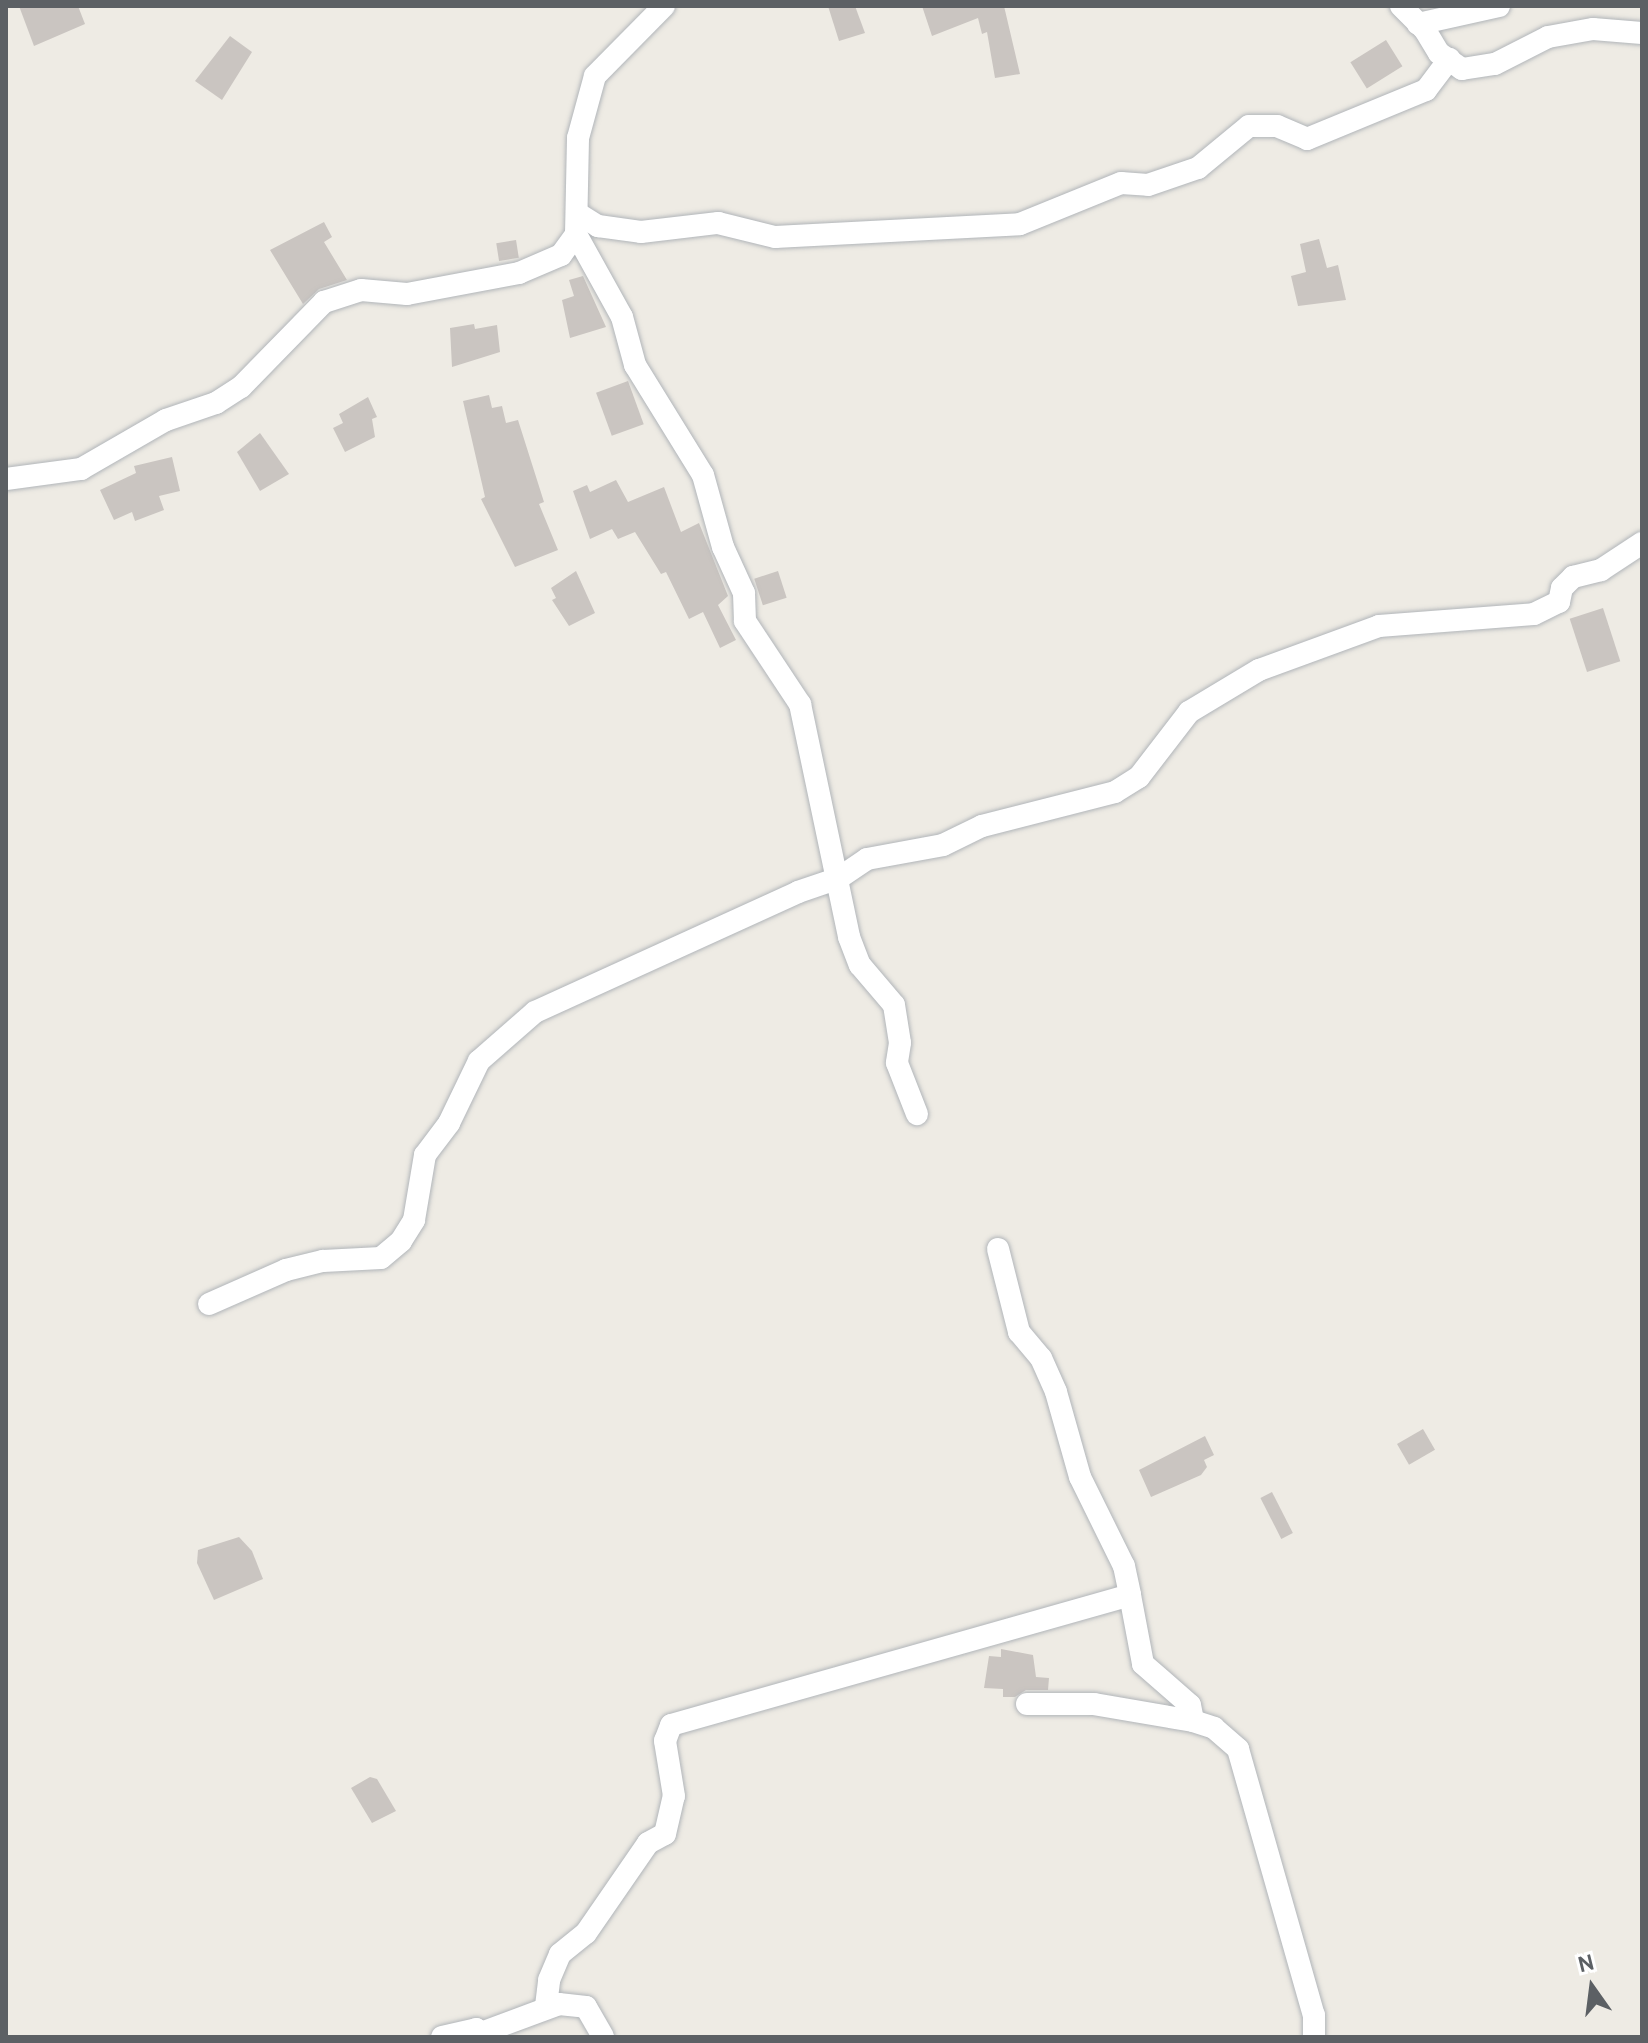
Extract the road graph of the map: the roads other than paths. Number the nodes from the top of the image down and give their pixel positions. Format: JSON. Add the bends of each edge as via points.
{"nodes":[{"id":1,"x":664,"y":6,"type":"edge"},
{"id":2,"x":1401,"y":6,"type":"edge"},
{"id":3,"x":1499,"y":6,"type":"edge"},
{"id":4,"x":1418,"y":24,"type":"junction"},
{"id":5,"x":1642,"y":33,"type":"edge"},
{"id":6,"x":1449,"y":59,"type":"junction"},
{"id":7,"x":576,"y":224,"type":"junction"},
{"id":8,"x":6,"y":479,"type":"edge"},
{"id":9,"x":1642,"y":543,"type":"edge"},
{"id":10,"x":839,"y":878,"type":"junction"},
{"id":11,"x":917,"y":1114,"type":"dead end"},
{"id":12,"x":998,"y":1249,"type":"dead end"},
{"id":13,"x":209,"y":1304,"type":"dead end"},
{"id":14,"x":1130,"y":1595,"type":"junction"},
{"id":15,"x":1027,"y":1704,"type":"dead end"},
{"id":16,"x":1193,"y":1721,"type":"junction"},
{"id":17,"x":546,"y":2006,"type":"junction"},
{"id":18,"x":482,"y":2035,"type":"edge"},
{"id":19,"x":442,"y":2037,"type":"edge"},
{"id":20,"x":603,"y":2037,"type":"edge"},
{"id":21,"x":1314,"y":2037,"type":"edge"}],
"edges":[{"from":1,"to":7,"type":"street","via":[[595,76],[578,138]]},
{"from":2,"to":4,"type":"street"},
{"from":3,"to":4,"type":"street"},
{"from":4,"to":6,"type":"street"},
{"from":5,"to":6,"type":"street","via":[[1593,29],[1548,37],[1484,66],[1462,69]]},
{"from":6,"to":7,"type":"street","via":[[1426,90],[1307,139],[1277,126],[1249,126],[1198,168],[1148,185],[1121,183],[1020,224],[775,237],[718,223],[641,232]]},
{"from":7,"to":8,"type":"street","via":[[561,255],[519,273],[407,294],[361,290],[324,302],[241,387],[216,403],[166,420],[81,469]]},
{"from":7,"to":10,"type":"street","via":[[622,317],[635,365],[703,475],[723,547],[744,593],[745,621],[800,704],[811,777]]},
{"from":9,"to":10,"type":"street","via":[[1601,570],[1573,577],[1562,588],[1559,602],[1534,614],[1379,626],[1259,670],[1189,712],[1139,777],[1115,792],[982,826],[943,845],[867,859]]},
{"from":10,"to":11,"type":"street","via":[[838,898],[860,965],[894,1005],[900,1043],[897,1063]]},
{"from":10,"to":13,"type":"street","via":[[535,1012],[479,1061],[449,1123],[425,1155],[414,1220],[401,1241],[381,1258],[323,1261],[286,1270]]},
{"from":12,"to":14,"type":"street","via":[[1019,1332],[1041,1358],[1056,1392],[1080,1477],[1124,1566]]},
{"from":14,"to":16,"type":"street","via":[[1143,1664],[1190,1705]]},
{"from":14,"to":17,"type":"street","via":[[671,1725],[665,1741],[674,1796],[665,1834],[648,1843],[586,1933],[560,1954]]},
{"from":15,"to":16,"type":"street","via":[[1094,1704]]},
{"from":16,"to":21,"type":"street","via":[[1214,1728],[1238,1749],[1314,2015]]},
{"from":17,"to":18,"type":"street"},
{"from":17,"to":20,"type":"street","via":[[586,2007]]},
{"from":18,"to":19,"type":"street","via":[[467,2030]]}]}
